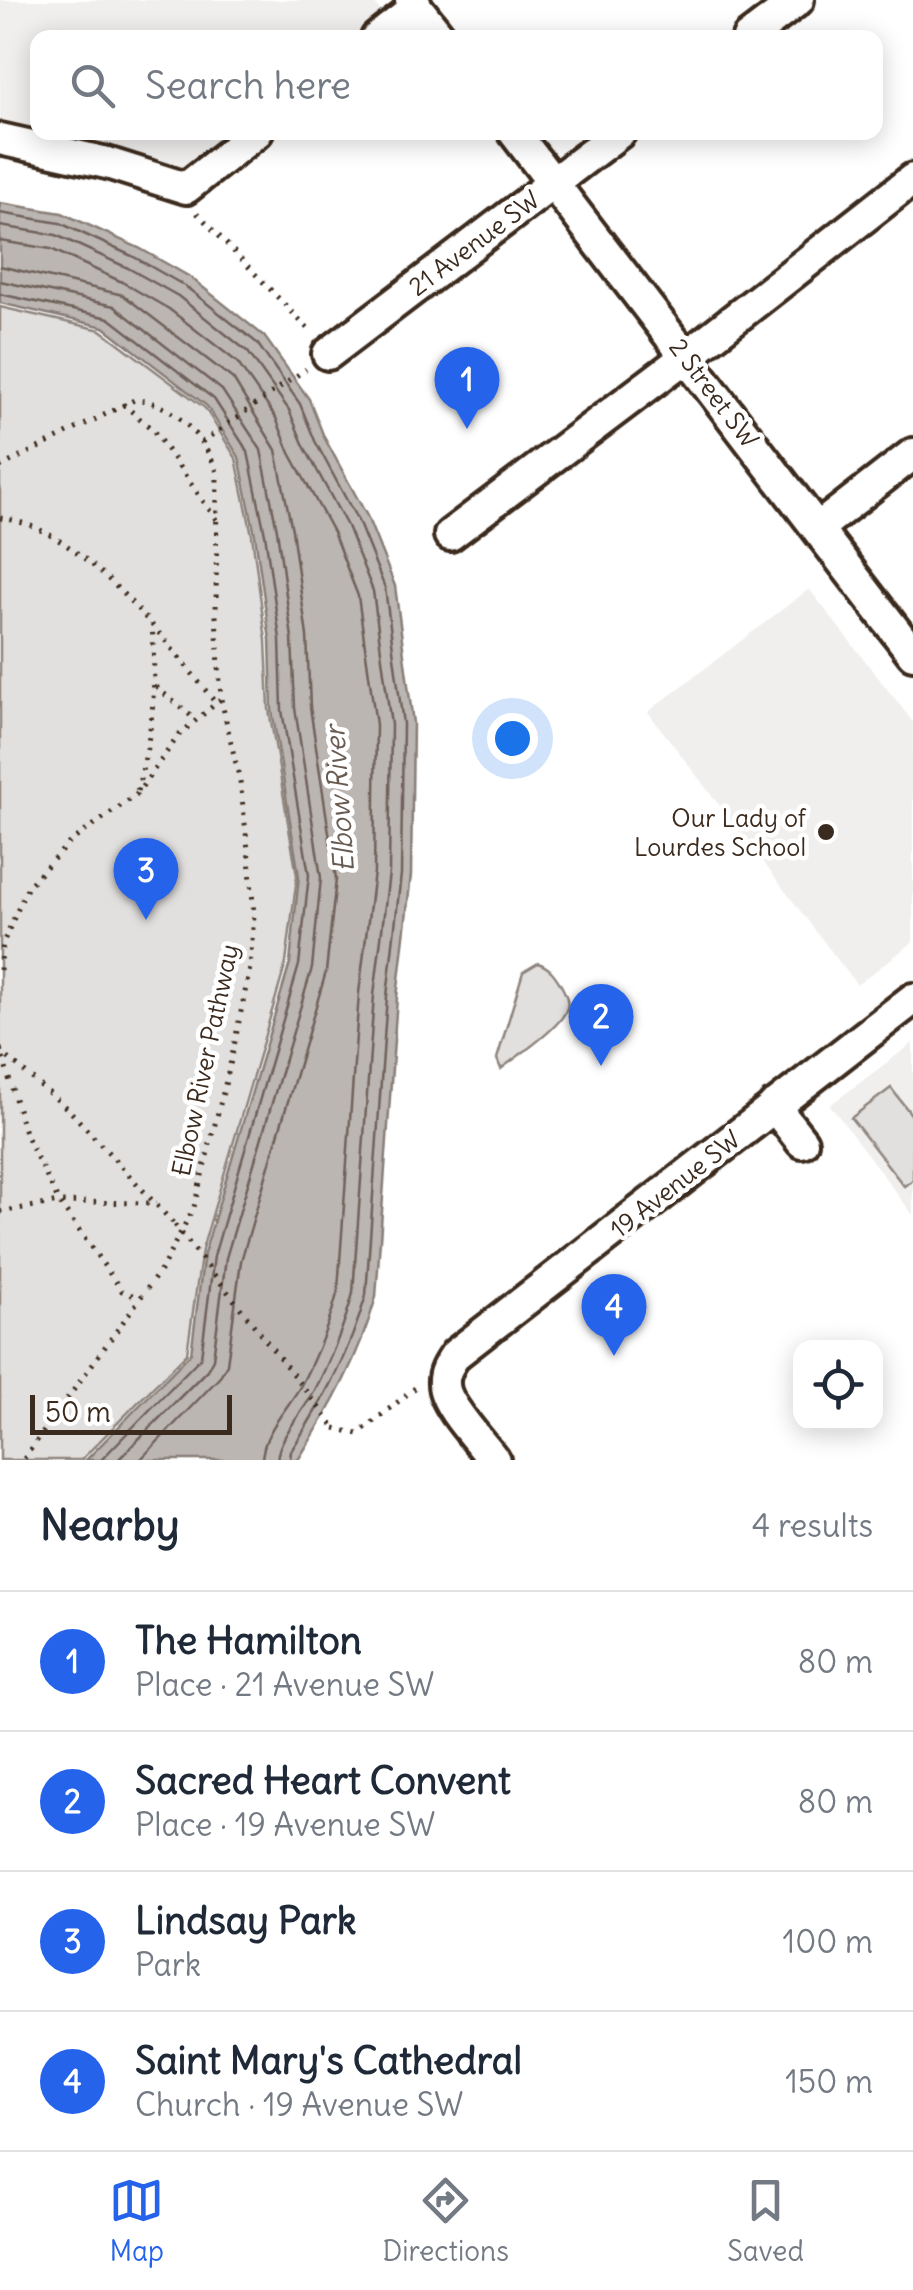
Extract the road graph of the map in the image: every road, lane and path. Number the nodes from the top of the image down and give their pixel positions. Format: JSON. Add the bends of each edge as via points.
{"nodes":[{"id":1,"x":798,"y":0,"type":"edge"},
{"id":2,"x":429,"y":12,"type":"edge"},
{"id":3,"x":393,"y":30,"type":"edge"},
{"id":4,"x":759,"y":30,"type":"edge"},
{"id":5,"x":0,"y":138,"type":"edge"},
{"id":6,"x":238,"y":140,"type":"edge"},
{"id":7,"x":520,"y":140,"type":"edge"},
{"id":8,"x":609,"y":140,"type":"edge"},
{"id":9,"x":913,"y":179,"type":"edge"},
{"id":10,"x":553,"y":183,"type":"junction"},
{"id":11,"x":193,"y":205,"type":"dead end"},
{"id":12,"x":328,"y":354,"type":"junction"},
{"id":13,"x":687,"y":356,"type":"junction"},
{"id":14,"x":123,"y":404,"type":"junction"},
{"id":15,"x":202,"y":442,"type":"junction"},
{"id":16,"x":913,"y":454,"type":"edge"},
{"id":17,"x":0,"y":467,"type":"edge"},
{"id":18,"x":0,"y":518,"type":"edge"},
{"id":19,"x":218,"y":522,"type":"junction"},
{"id":20,"x":818,"y":528,"type":"junction"},
{"id":21,"x":450,"y":535,"type":"dead end"},
{"id":22,"x":152,"y":621,"type":"junction"},
{"id":23,"x":913,"y":654,"type":"edge"},
{"id":24,"x":156,"y":687,"type":"junction"},
{"id":25,"x":218,"y":701,"type":"junction"},
{"id":26,"x":196,"y":720,"type":"junction"},
{"id":27,"x":136,"y":794,"type":"junction"},
{"id":28,"x":0,"y":970,"type":"edge"},
{"id":29,"x":913,"y":999,"type":"edge"},
{"id":30,"x":0,"y":1050,"type":"edge"},
{"id":31,"x":774,"y":1106,"type":"junction"},
{"id":32,"x":802,"y":1142,"type":"dead end"},
{"id":33,"x":59,"y":1202,"type":"junction"},
{"id":34,"x":157,"y":1203,"type":"junction"},
{"id":35,"x":0,"y":1212,"type":"edge"},
{"id":36,"x":140,"y":1298,"type":"junction"},
{"id":37,"x":413,"y":1390,"type":"dead end"},
{"id":38,"x":23,"y":1460,"type":"edge"},
{"id":39,"x":494,"y":1460,"type":"edge"}],
"edges":[{"from":1,"to":4,"type":"street"},
{"from":2,"to":3,"type":"street"},
{"from":5,"to":6,"type":"street","via":[[186,188]]},
{"from":7,"to":10,"type":"street","name":"2 Street SW"},
{"from":8,"to":10,"type":"street","name":"21 Avenue SW"},
{"from":9,"to":13,"type":"street"},
{"from":10,"to":12,"type":"street","name":"21 Avenue SW"},
{"from":10,"to":13,"type":"street","name":"2 Street SW"},
{"from":11,"to":12,"type":"path"},
{"from":12,"to":15,"type":"path"},
{"from":13,"to":20,"type":"street","name":"2 Street SW"},
{"from":13,"to":21,"type":"street"},
{"from":14,"to":15,"type":"path","name":"Elbow River Pathway","via":[[145,400]]},
{"from":14,"to":17,"type":"path"},
{"from":14,"to":19,"type":"path","via":[[153,430]]},
{"from":15,"to":19,"type":"path","name":"Elbow River Pathway","via":[[217,472]]},
{"from":16,"to":20,"type":"street"},
{"from":18,"to":22,"type":"path","via":[[58,542]]},
{"from":19,"to":25,"type":"path","name":"Elbow River Pathway"},
{"from":20,"to":23,"type":"street","name":"2 Street SW"},
{"from":22,"to":24,"type":"path"},
{"from":22,"to":25,"type":"path"},
{"from":24,"to":26,"type":"path"},
{"from":24,"to":27,"type":"path"},
{"from":25,"to":26,"type":"path"},
{"from":25,"to":36,"type":"path","name":"Elbow River Pathway","via":[[240,781],[254,914],[250,968],[194,1207]]},
{"from":26,"to":27,"type":"path"},
{"from":27,"to":28,"type":"path","via":[[70,842],[28,886]]},
{"from":29,"to":31,"type":"street","name":"19 Avenue SW"},
{"from":30,"to":33,"type":"path","via":[[26,1136]]},
{"from":30,"to":34,"type":"path","via":[[70,1110]]},
{"from":31,"to":32,"type":"street"},
{"from":31,"to":39,"type":"street","name":"19 Avenue SW","via":[[456,1354],[445,1375],[448,1399]]},
{"from":33,"to":34,"type":"path"},
{"from":33,"to":35,"type":"path"},
{"from":33,"to":36,"type":"path","via":[[122,1291]]},
{"from":34,"to":37,"type":"path","bridge":true,"via":[[335,1428],[358,1434]]},
{"from":36,"to":38,"type":"path","name":"Elbow River Pathway"}]}
